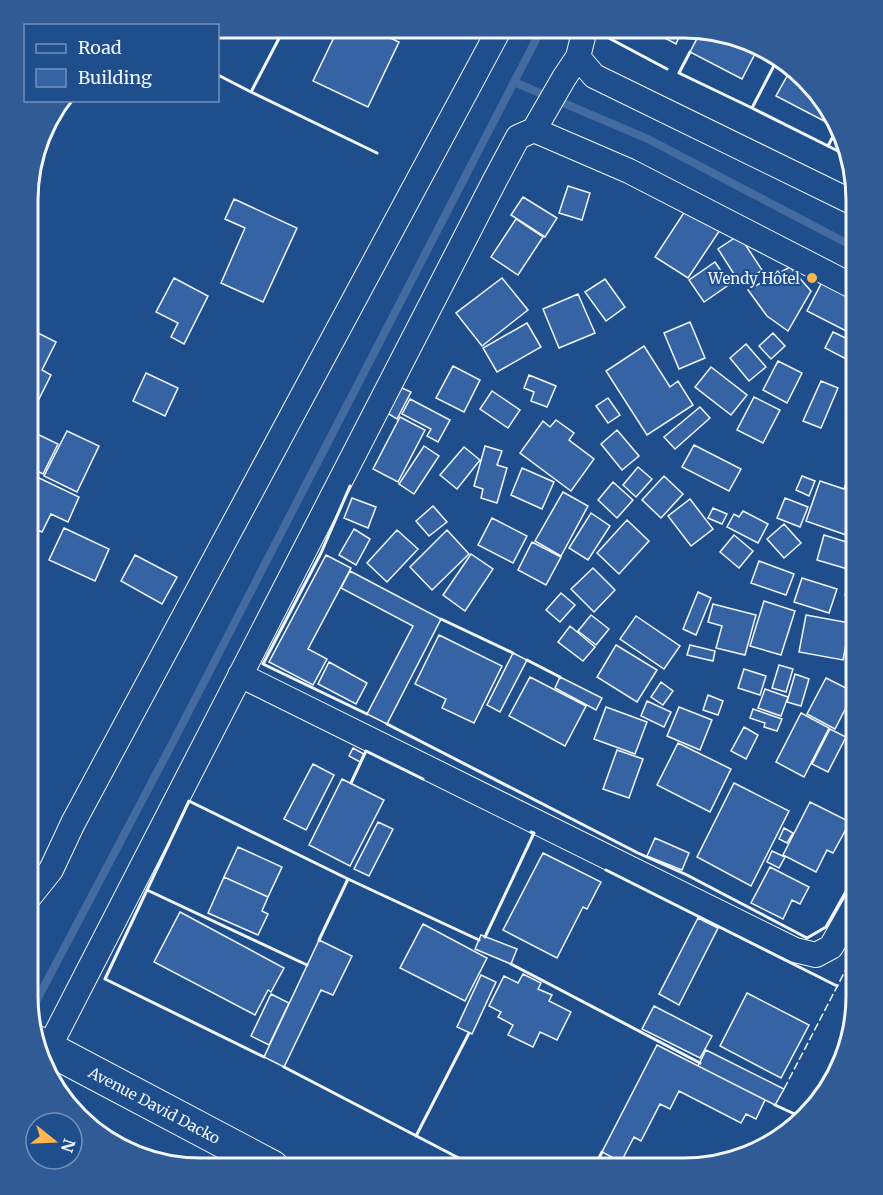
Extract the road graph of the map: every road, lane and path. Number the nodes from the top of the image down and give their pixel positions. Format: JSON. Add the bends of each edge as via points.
{"nodes":[{"id":1,"x":495,"y":38,"type":"edge"},
{"id":2,"x":583,"y":38,"type":"edge"},
{"id":3,"x":578,"y":57,"type":"junction"},
{"id":4,"x":534,"y":130,"type":"junction"},
{"id":5,"x":846,"y":199,"type":"edge"},
{"id":6,"x":846,"y":283,"type":"edge"},
{"id":7,"x":240,"y":675,"type":"junction"},
{"id":8,"x":38,"y":886,"type":"edge"},
{"id":9,"x":845,"y":922,"type":"edge"},
{"id":10,"x":45,"y":1043,"type":"edge"},
{"id":11,"x":48,"y":1052,"type":"edge"},
{"id":12,"x":254,"y":1158,"type":"edge"}],
"edges":[{"from":1,"to":8,"type":"street","via":[[51,870]]},
{"from":2,"to":3,"type":"street"},
{"from":3,"to":4,"type":"street"},
{"from":3,"to":5,"type":"street","via":[[594,76]]},
{"from":4,"to":6,"type":"street","via":[[629,171]]},
{"from":4,"to":7,"type":"street","via":[[518,137]]},
{"from":7,"to":9,"type":"street","via":[[795,950],[816,956],[831,947]]},
{"from":7,"to":10,"type":"street"},
{"from":11,"to":12,"type":"main road","name":"Avenue David Dacko"}]}
